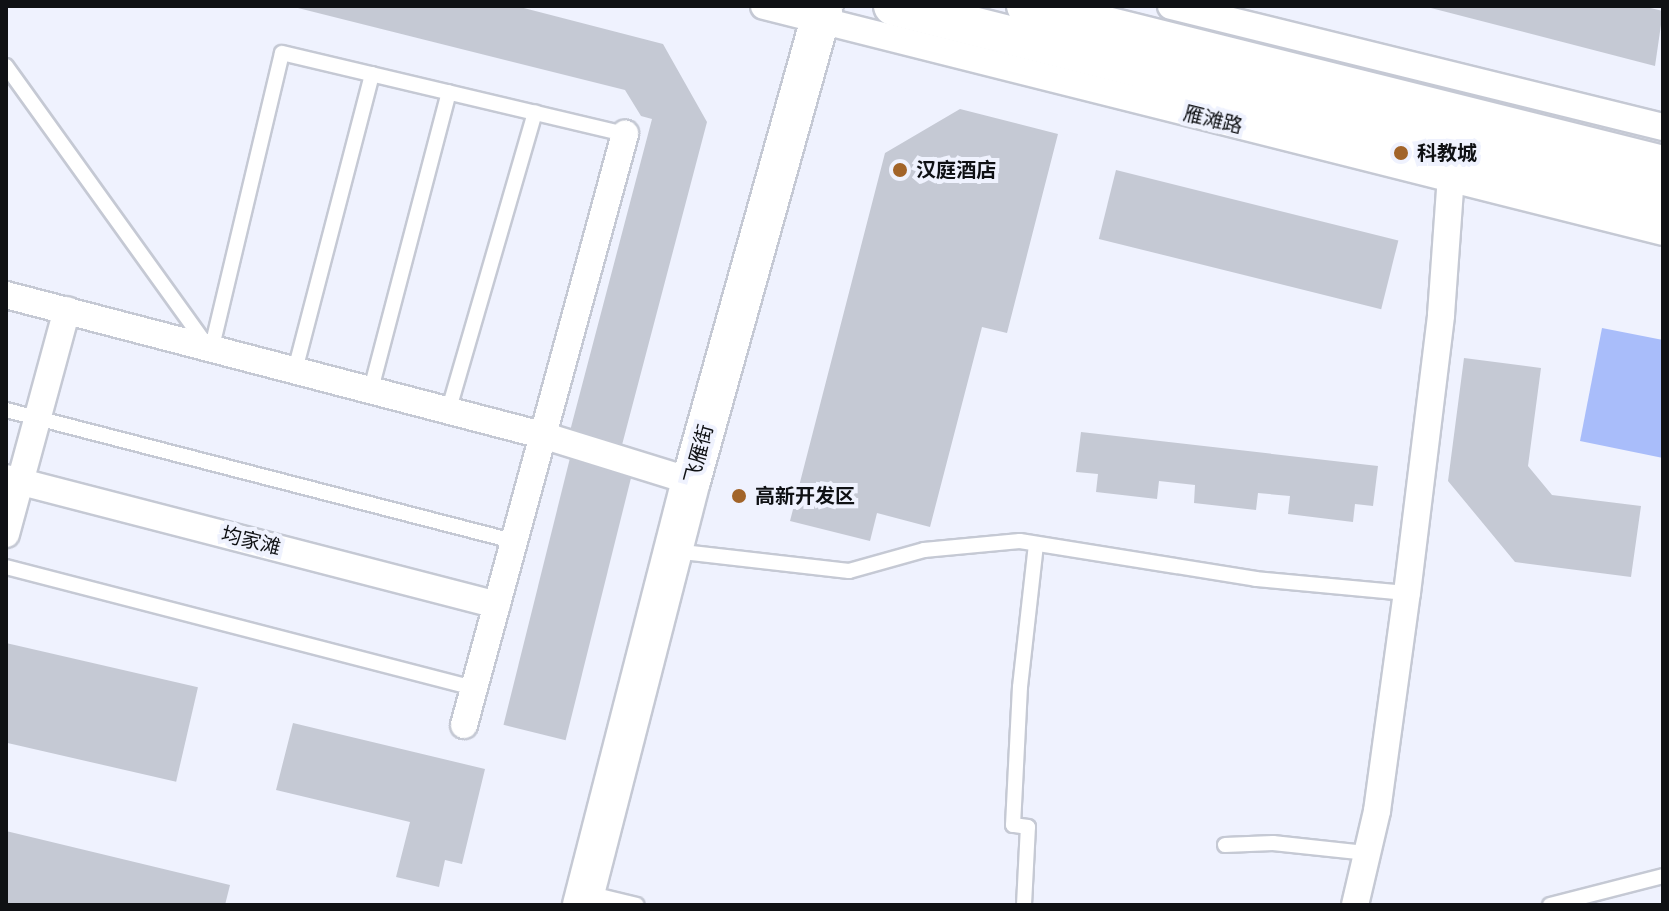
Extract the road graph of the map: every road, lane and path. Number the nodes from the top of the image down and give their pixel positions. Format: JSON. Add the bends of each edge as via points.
{"nodes":[{"id":1,"x":764,"y":6,"type":"edge"},
{"id":2,"x":893,"y":6,"type":"edge"},
{"id":3,"x":1026,"y":6,"type":"edge"},
{"id":4,"x":1171,"y":6,"type":"edge"},
{"id":5,"x":822,"y":13,"type":"edge"},
{"id":6,"x":6,"y":66,"type":"edge"},
{"id":7,"x":372,"y":74,"type":"junction"},
{"id":8,"x":449,"y":92,"type":"junction"},
{"id":9,"x":535,"y":112,"type":"junction"},
{"id":10,"x":1663,"y":127,"type":"edge"},
{"id":11,"x":625,"y":134,"type":"joint"},
{"id":12,"x":1452,"y":164,"type":"junction"},
{"id":13,"x":1663,"y":165,"type":"edge"},
{"id":14,"x":1663,"y":200,"type":"edge"},
{"id":15,"x":1663,"y":232,"type":"edge"},
{"id":16,"x":6,"y":295,"type":"edge"},
{"id":17,"x":67,"y":310,"type":"junction"},
{"id":18,"x":211,"y":351,"type":"junction"},
{"id":19,"x":294,"y":374,"type":"junction"},
{"id":20,"x":370,"y":393,"type":"junction"},
{"id":21,"x":6,"y":410,"type":"edge"},
{"id":22,"x":448,"y":412,"type":"junction"},
{"id":23,"x":37,"y":418,"type":"junction"},
{"id":24,"x":542,"y":435,"type":"junction"},
{"id":25,"x":13,"y":480,"type":"edge"},
{"id":26,"x":691,"y":481,"type":"junction"},
{"id":27,"x":6,"y":534,"type":"edge"},
{"id":28,"x":513,"y":541,"type":"junction"},
{"id":29,"x":1036,"y":544,"type":"junction"},
{"id":30,"x":673,"y":551,"type":"junction"},
{"id":31,"x":6,"y":567,"type":"edge"},
{"id":32,"x":1407,"y":593,"type":"junction"},
{"id":33,"x":497,"y":605,"type":"junction"},
{"id":34,"x":474,"y":688,"type":"junction"},
{"id":35,"x":464,"y":725,"type":"dead end"},
{"id":36,"x":1225,"y":845,"type":"dead end"},
{"id":37,"x":1367,"y":853,"type":"junction"},
{"id":38,"x":1663,"y":876,"type":"edge"},
{"id":39,"x":584,"y":899,"type":"edge"},
{"id":40,"x":637,"y":905,"type":"edge"},
{"id":41,"x":1024,"y":905,"type":"edge"},
{"id":42,"x":1355,"y":905,"type":"edge"},
{"id":43,"x":1550,"y":905,"type":"edge"}],
"edges":[{"from":1,"to":5,"type":"street","name":"雁滩路"},
{"from":2,"to":12,"type":"main road","name":"雁滩路"},
{"from":3,"to":13,"type":"main road"},
{"from":4,"to":10,"type":"street"},
{"from":5,"to":12,"type":"street","name":"雁滩路"},
{"from":5,"to":26,"type":"main road","name":"飞雁街"},
{"from":6,"to":18,"type":"lane"},
{"from":7,"to":8,"type":"lane"},
{"from":7,"to":18,"type":"lane","via":[[282,53]]},
{"from":7,"to":19,"type":"lane"},
{"from":8,"to":9,"type":"lane"},
{"from":8,"to":20,"type":"lane"},
{"from":9,"to":11,"type":"lane"},
{"from":9,"to":22,"type":"lane"},
{"from":11,"to":24,"type":"street"},
{"from":12,"to":14,"type":"main road","name":"雁滩路"},
{"from":12,"to":15,"type":"street","name":"雁滩路"},
{"from":12,"to":32,"type":"street","via":[[1441,315]]},
{"from":16,"to":17,"type":"street"},
{"from":17,"to":18,"type":"street"},
{"from":17,"to":23,"type":"street"},
{"from":18,"to":19,"type":"street"},
{"from":19,"to":20,"type":"street"},
{"from":20,"to":22,"type":"street"},
{"from":21,"to":23,"type":"lane"},
{"from":22,"to":24,"type":"street"},
{"from":23,"to":25,"type":"street"},
{"from":23,"to":28,"type":"lane"},
{"from":24,"to":26,"type":"street"},
{"from":24,"to":28,"type":"street"},
{"from":25,"to":27,"type":"street"},
{"from":25,"to":33,"type":"street","name":"均家滩"},
{"from":26,"to":30,"type":"main road","name":"飞雁街"},
{"from":28,"to":33,"type":"street"},
{"from":29,"to":30,"type":"lane","via":[[924,550],[849,571]]},
{"from":29,"to":32,"type":"lane","via":[[1256,579]]},
{"from":29,"to":41,"type":"lane","via":[[1020,687],[1013,825],[1028,827]]},
{"from":30,"to":39,"type":"main road","name":"飞雁街"},
{"from":31,"to":34,"type":"lane"},
{"from":32,"to":37,"type":"street"},
{"from":33,"to":34,"type":"street"},
{"from":34,"to":35,"type":"street"},
{"from":36,"to":37,"type":"lane","via":[[1273,843]]},
{"from":37,"to":42,"type":"street"},
{"from":38,"to":43,"type":"lane"},
{"from":39,"to":40,"type":"lane"}]}
